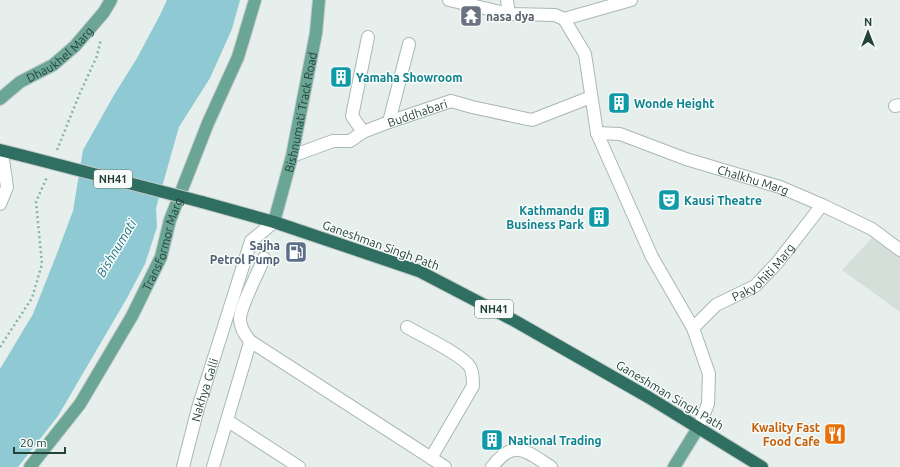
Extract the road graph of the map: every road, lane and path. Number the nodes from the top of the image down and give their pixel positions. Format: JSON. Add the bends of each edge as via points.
{"nodes":[{"id":1,"x":111,"y":0,"type":"edge"},
{"id":2,"x":255,"y":0,"type":"edge"},
{"id":3,"x":319,"y":0,"type":"edge"},
{"id":4,"x":450,"y":0,"type":"edge"},
{"id":5,"x":507,"y":0,"type":"edge"},
{"id":6,"x":631,"y":0,"type":"edge"},
{"id":7,"x":509,"y":14,"type":"junction"},
{"id":8,"x":564,"y":19,"type":"junction"},
{"id":9,"x":101,"y":37,"type":"dead end"},
{"id":10,"x":368,"y":37,"type":"dead end"},
{"id":11,"x":409,"y":44,"type":"dead end"},
{"id":12,"x":591,"y":97,"type":"junction"},
{"id":13,"x":0,"y":99,"type":"edge"},
{"id":14,"x":389,"y":122,"type":"junction"},
{"id":15,"x":363,"y":132,"type":"junction"},
{"id":16,"x":597,"y":133,"type":"junction"},
{"id":17,"x":0,"y":150,"type":"edge"},
{"id":18,"x":57,"y":151,"type":"dead end"},
{"id":19,"x":292,"y":156,"type":"junction"},
{"id":20,"x":0,"y":158,"type":"edge"},
{"id":21,"x":48,"y":173,"type":"dead end"},
{"id":22,"x":0,"y":204,"type":"edge"},
{"id":23,"x":822,"y":205,"type":"junction"},
{"id":24,"x":274,"y":222,"type":"junction"},
{"id":25,"x":900,"y":250,"type":"edge"},
{"id":26,"x":264,"y":258,"type":"dead end"},
{"id":27,"x":407,"y":327,"type":"dead end"},
{"id":28,"x":693,"y":328,"type":"junction"},
{"id":29,"x":250,"y":341,"type":"junction"},
{"id":30,"x":0,"y":347,"type":"edge"},
{"id":31,"x":228,"y":421,"type":"junction"},
{"id":32,"x":698,"y":428,"type":"junction"},
{"id":33,"x":431,"y":458,"type":"junction"},
{"id":34,"x":30,"y":467,"type":"edge"},
{"id":35,"x":183,"y":467,"type":"edge"},
{"id":36,"x":214,"y":467,"type":"edge"},
{"id":37,"x":299,"y":467,"type":"edge"},
{"id":38,"x":445,"y":467,"type":"edge"},
{"id":39,"x":492,"y":467,"type":"edge"},
{"id":40,"x":551,"y":467,"type":"edge"},
{"id":41,"x":674,"y":467,"type":"edge"},
{"id":42,"x":762,"y":467,"type":"edge"}],
"edges":[{"from":1,"to":13,"type":"main road","name":"Dhaukhel Marg","via":[[75,46],[53,65],[20,82]]},
{"from":2,"to":34,"type":"main road","name":"Transformor Marg","via":[[238,57],[208,123],[170,220],[161,257],[132,316],[80,404]]},
{"from":3,"to":19,"type":"main road","name":"Bishnumati Track Road","via":[[316,33]]},
{"from":4,"to":7,"type":"street"},
{"from":5,"to":7,"type":"street"},
{"from":6,"to":8,"type":"street"},
{"from":7,"to":8,"type":"street","via":[[555,15]]},
{"from":8,"to":12,"type":"street","via":[[585,54]]},
{"from":9,"to":18,"type":"path","via":[[97,56]]},
{"from":10,"to":15,"type":"street","via":[[352,116]]},
{"from":11,"to":14,"type":"street"},
{"from":12,"to":14,"type":"street","name":"Buddhabari","via":[[532,120],[451,100]]},
{"from":12,"to":16,"type":"street"},
{"from":14,"to":15,"type":"street","name":"Buddhabari"},
{"from":15,"to":19,"type":"street","name":"Buddhabari","via":[[350,141],[333,141]]},
{"from":16,"to":23,"type":"street","name":"Chalkhu Marg","via":[[620,134],[686,159],[780,187]]},
{"from":16,"to":28,"type":"street","via":[[652,257]]},
{"from":17,"to":24,"type":"highway","name":"Ganeshman Singh Path","number":"NH41","bridge":true},
{"from":19,"to":24,"type":"main road","name":"Bishnumati Track Road"},
{"from":20,"to":22,"type":"street","via":[[3,160],[7,187]]},
{"from":21,"to":30,"type":"path","via":[[36,202],[42,264],[32,298]]},
{"from":23,"to":25,"type":"street","name":"Chalkhu Marg","via":[[872,229]]},
{"from":23,"to":28,"type":"street","name":"Pakyohiti Marg","via":[[777,263],[755,286],[716,305]]},
{"from":24,"to":32,"type":"highway","name":"Ganeshman Singh Path","number":"NH41","via":[[419,271],[515,321]]},
{"from":24,"to":35,"type":"street","name":"Nakhya Galli","via":[[251,241],[198,408]]},
{"from":26,"to":29,"type":"street","via":[[240,318]]},
{"from":27,"to":33,"type":"street","via":[[460,357],[471,368],[473,378],[474,386]]},
{"from":28,"to":32,"type":"street","via":[[709,374],[708,404]]},
{"from":29,"to":31,"type":"street"},
{"from":29,"to":33,"type":"street"},
{"from":31,"to":36,"type":"street"},
{"from":31,"to":37,"type":"street"},
{"from":32,"to":41,"type":"main road"},
{"from":32,"to":42,"type":"highway","name":"Ganeshman Singh Path","number":"NH41"},
{"from":33,"to":38,"type":"street"},
{"from":39,"to":40,"type":"street","via":[[504,453],[515,449],[524,450]]}]}
